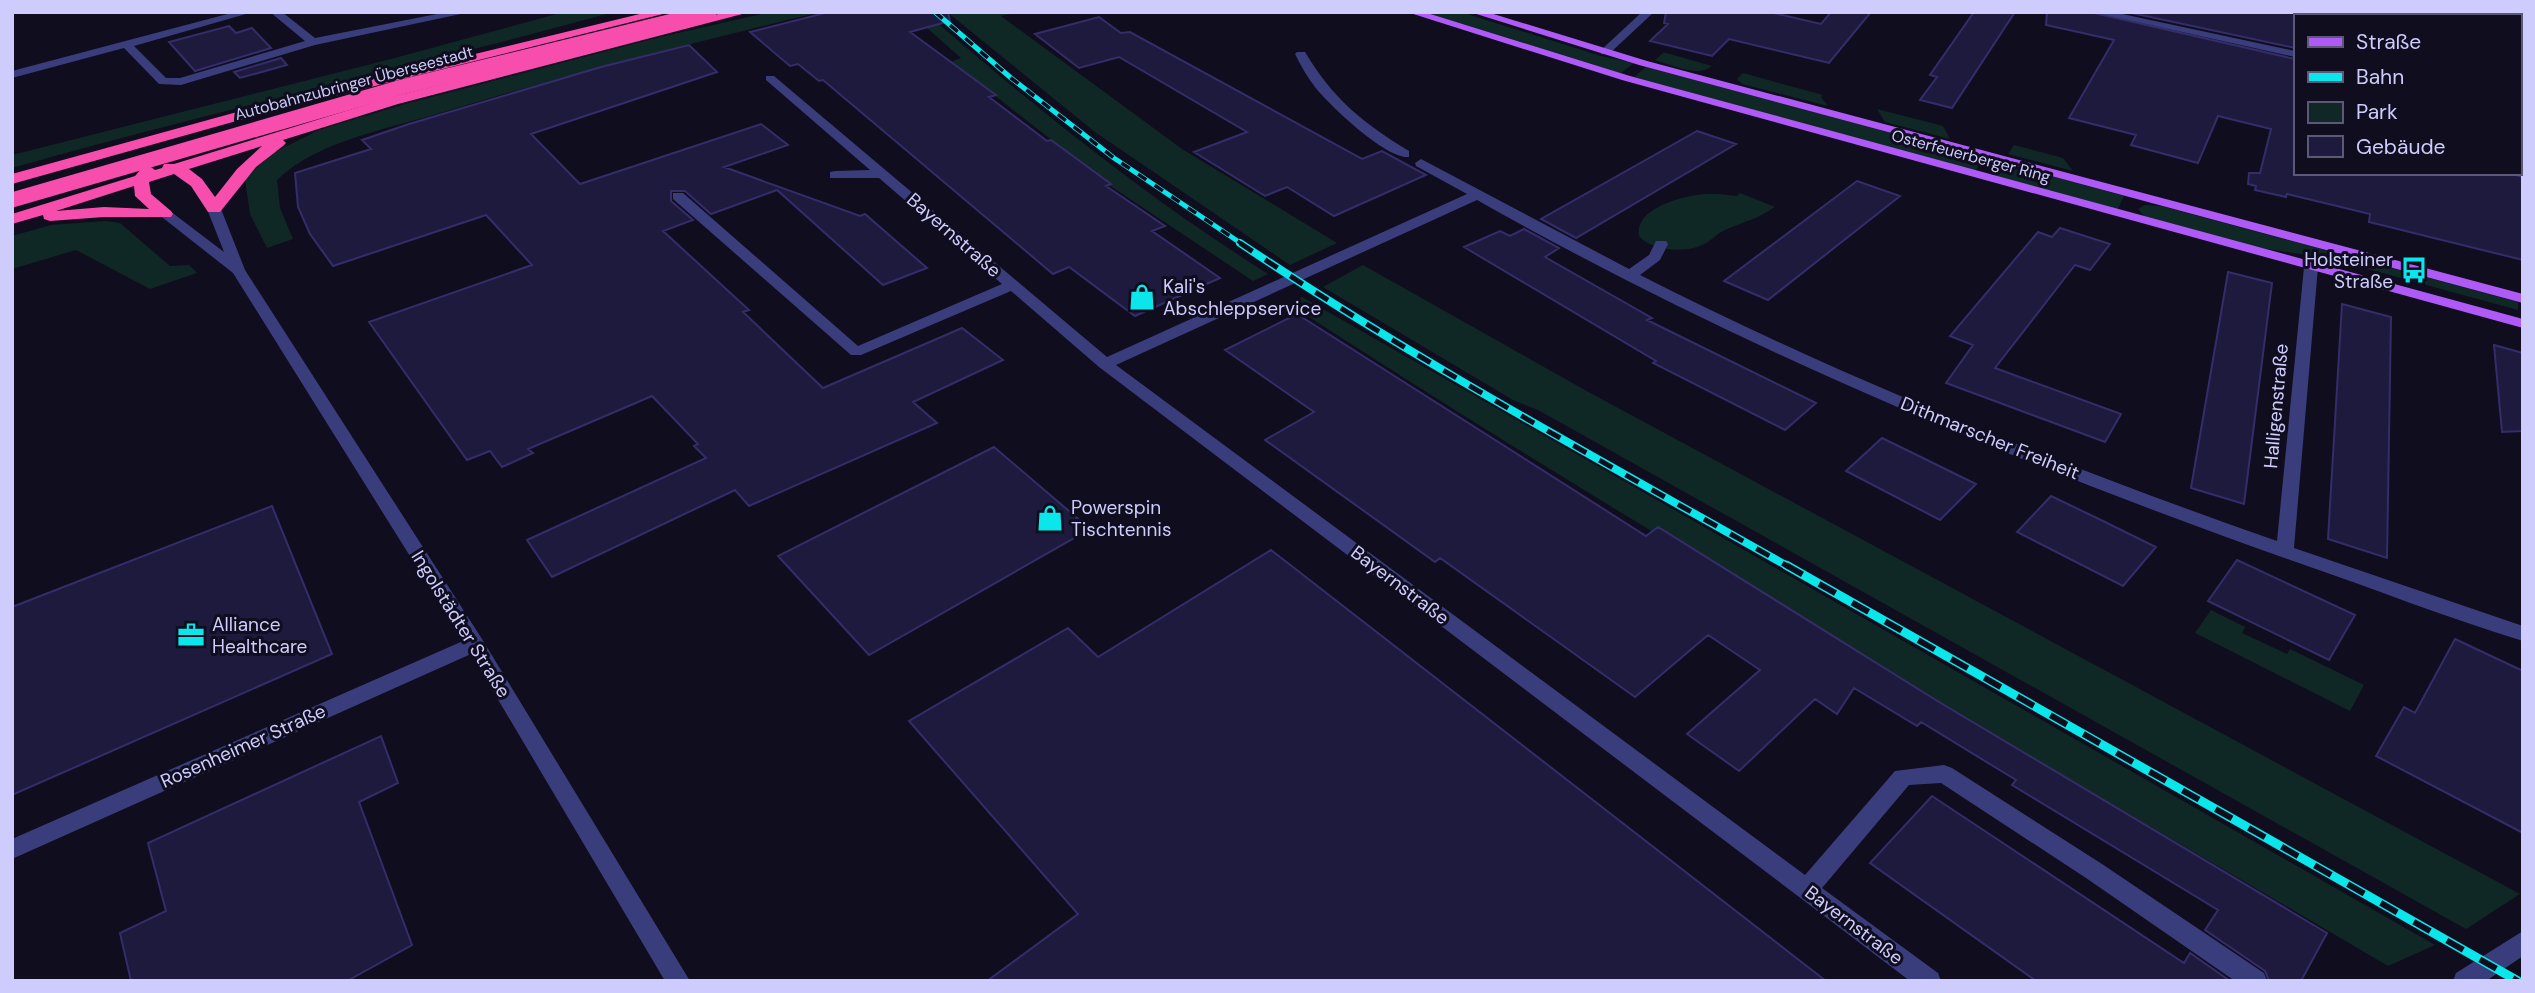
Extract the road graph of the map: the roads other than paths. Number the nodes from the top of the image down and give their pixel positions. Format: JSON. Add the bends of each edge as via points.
{"nodes":[{"id":1,"x":248,"y":12,"type":"edge"},
{"id":2,"x":275,"y":12,"type":"edge"},
{"id":3,"x":465,"y":12,"type":"edge"},
{"id":4,"x":665,"y":12,"type":"edge"},
{"id":5,"x":709,"y":12,"type":"edge"},
{"id":6,"x":744,"y":12,"type":"edge"},
{"id":7,"x":1412,"y":12,"type":"edge"},
{"id":8,"x":1475,"y":12,"type":"edge"},
{"id":9,"x":1649,"y":12,"type":"edge"},
{"id":10,"x":2097,"y":12,"type":"edge"},
{"id":11,"x":2514,"y":12,"type":"edge"},
{"id":12,"x":2523,"y":14,"type":"edge"},
{"id":13,"x":313,"y":42,"type":"junction"},
{"id":14,"x":127,"y":45,"type":"junction"},
{"id":15,"x":1605,"y":52,"type":"junction"},
{"id":16,"x":1301,"y":54,"type":"dead end"},
{"id":17,"x":2294,"y":54,"type":"edge"},
{"id":18,"x":14,"y":71,"type":"edge"},
{"id":19,"x":770,"y":78,"type":"dead end"},
{"id":20,"x":242,"y":115,"type":"junction"},
{"id":21,"x":304,"y":129,"type":"junction"},
{"id":22,"x":1405,"y":154,"type":"dead end"},
{"id":23,"x":85,"y":158,"type":"junction"},
{"id":24,"x":153,"y":163,"type":"junction"},
{"id":25,"x":1421,"y":163,"type":"dead end"},
{"id":26,"x":174,"y":169,"type":"junction"},
{"id":27,"x":883,"y":174,"type":"junction"},
{"id":28,"x":835,"y":175,"type":"dead end"},
{"id":29,"x":12,"y":178,"type":"edge"},
{"id":30,"x":141,"y":179,"type":"junction"},
{"id":31,"x":1477,"y":195,"type":"junction"},
{"id":32,"x":678,"y":196,"type":"dead end"},
{"id":33,"x":2138,"y":196,"type":"junction"},
{"id":34,"x":12,"y":200,"type":"edge"},
{"id":35,"x":214,"y":209,"type":"junction"},
{"id":36,"x":165,"y":214,"type":"junction"},
{"id":37,"x":14,"y":218,"type":"edge"},
{"id":38,"x":2129,"y":218,"type":"junction"},
{"id":39,"x":1661,"y":244,"type":"dead end"},
{"id":40,"x":2311,"y":267,"type":"junction"},
{"id":41,"x":238,"y":270,"type":"junction"},
{"id":42,"x":1630,"y":275,"type":"junction"},
{"id":43,"x":1012,"y":285,"type":"junction"},
{"id":44,"x":2523,"y":299,"type":"edge"},
{"id":45,"x":2523,"y":324,"type":"edge"},
{"id":46,"x":1105,"y":364,"type":"junction"},
{"id":47,"x":2285,"y":550,"type":"junction"},
{"id":48,"x":2523,"y":635,"type":"edge"},
{"id":49,"x":475,"y":643,"type":"junction"},
{"id":50,"x":12,"y":849,"type":"edge"},
{"id":51,"x":1807,"y":889,"type":"junction"},
{"id":52,"x":2523,"y":942,"type":"edge"},
{"id":53,"x":678,"y":981,"type":"edge"},
{"id":54,"x":1929,"y":981,"type":"edge"},
{"id":55,"x":2255,"y":981,"type":"edge"},
{"id":56,"x":2465,"y":981,"type":"edge"}],
"edges":[{"from":1,"to":14,"type":"street"},
{"from":2,"to":13,"type":"street"},
{"from":3,"to":13,"type":"street"},
{"from":4,"to":20,"type":"highway"},
{"from":5,"to":34,"type":"highway","name":"Autobahnzubringer Überseestadt","bridge":true,"via":[[390,90]]},
{"from":6,"to":21,"type":"highway","via":[[393,101]]},
{"from":7,"to":38,"type":"main road","name":"Osterfeuerberger Ring","via":[[1626,78]]},
{"from":8,"to":15,"type":"main road","name":"Osterfeuerberger Ring"},
{"from":9,"to":15,"type":"street"},
{"from":10,"to":17,"type":"street"},
{"from":11,"to":12,"type":"street"},
{"from":13,"to":14,"type":"street","via":[[181,81],[163,82]]},
{"from":14,"to":18,"type":"street"},
{"from":15,"to":33,"type":"main road","name":"Osterfeuerberger Ring"},
{"from":16,"to":22,"type":"street","via":[[1308,73],[1339,105]]},
{"from":19,"to":27,"type":"street","name":"Bayernstraße"},
{"from":20,"to":23,"type":"highway"},
{"from":20,"to":24,"type":"highway"},
{"from":21,"to":26,"type":"highway"},
{"from":21,"to":35,"type":"highway","via":[[266,149]]},
{"from":23,"to":24,"type":"highway"},
{"from":23,"to":29,"type":"highway"},
{"from":24,"to":26,"type":"highway"},
{"from":24,"to":30,"type":"highway"},
{"from":25,"to":31,"type":"street","name":"Dithmarscher Freiheit"},
{"from":26,"to":30,"type":"highway"},
{"from":26,"to":35,"type":"highway","via":[[187,172]]},
{"from":27,"to":28,"type":"street"},
{"from":27,"to":43,"type":"street","name":"Bayernstraße"},
{"from":30,"to":36,"type":"highway","via":[[143,195]]},
{"from":30,"to":37,"type":"highway"},
{"from":31,"to":42,"type":"street","name":"Dithmarscher Freiheit"},
{"from":31,"to":46,"type":"street"},
{"from":32,"to":43,"type":"street","via":[[856,352]]},
{"from":33,"to":38,"type":"main road"},
{"from":33,"to":44,"type":"main road","name":"Osterfeuerberger Ring"},
{"from":35,"to":41,"type":"street","name":"Ingolstädter Straße"},
{"from":36,"to":37,"type":"highway","via":[[104,212]]},
{"from":36,"to":41,"type":"street","name":"Ingolstädter Straße"},
{"from":38,"to":40,"type":"main road","name":"Osterfeuerberger Ring"},
{"from":39,"to":42,"type":"street","via":[[1655,257]]},
{"from":40,"to":45,"type":"main road","name":"Osterfeuerberger Ring"},
{"from":40,"to":47,"type":"street","name":"Halligenstraße"},
{"from":41,"to":49,"type":"street","name":"Ingolstädter Straße"},
{"from":42,"to":47,"type":"street","name":"Dithmarscher Freiheit","via":[[1993,440]]},
{"from":43,"to":46,"type":"street","name":"Bayernstraße"},
{"from":46,"to":51,"type":"street","name":"Bayernstraße"},
{"from":47,"to":48,"type":"street","name":"Dithmarscher Freiheit"},
{"from":49,"to":50,"type":"street","name":"Rosenheimer Straße"},
{"from":49,"to":53,"type":"street","name":"Ingolstädter Straße"},
{"from":51,"to":54,"type":"street","name":"Bayernstraße"},
{"from":51,"to":55,"type":"street","via":[[1903,778],[1944,774]]},
{"from":52,"to":56,"type":"street"}]}
